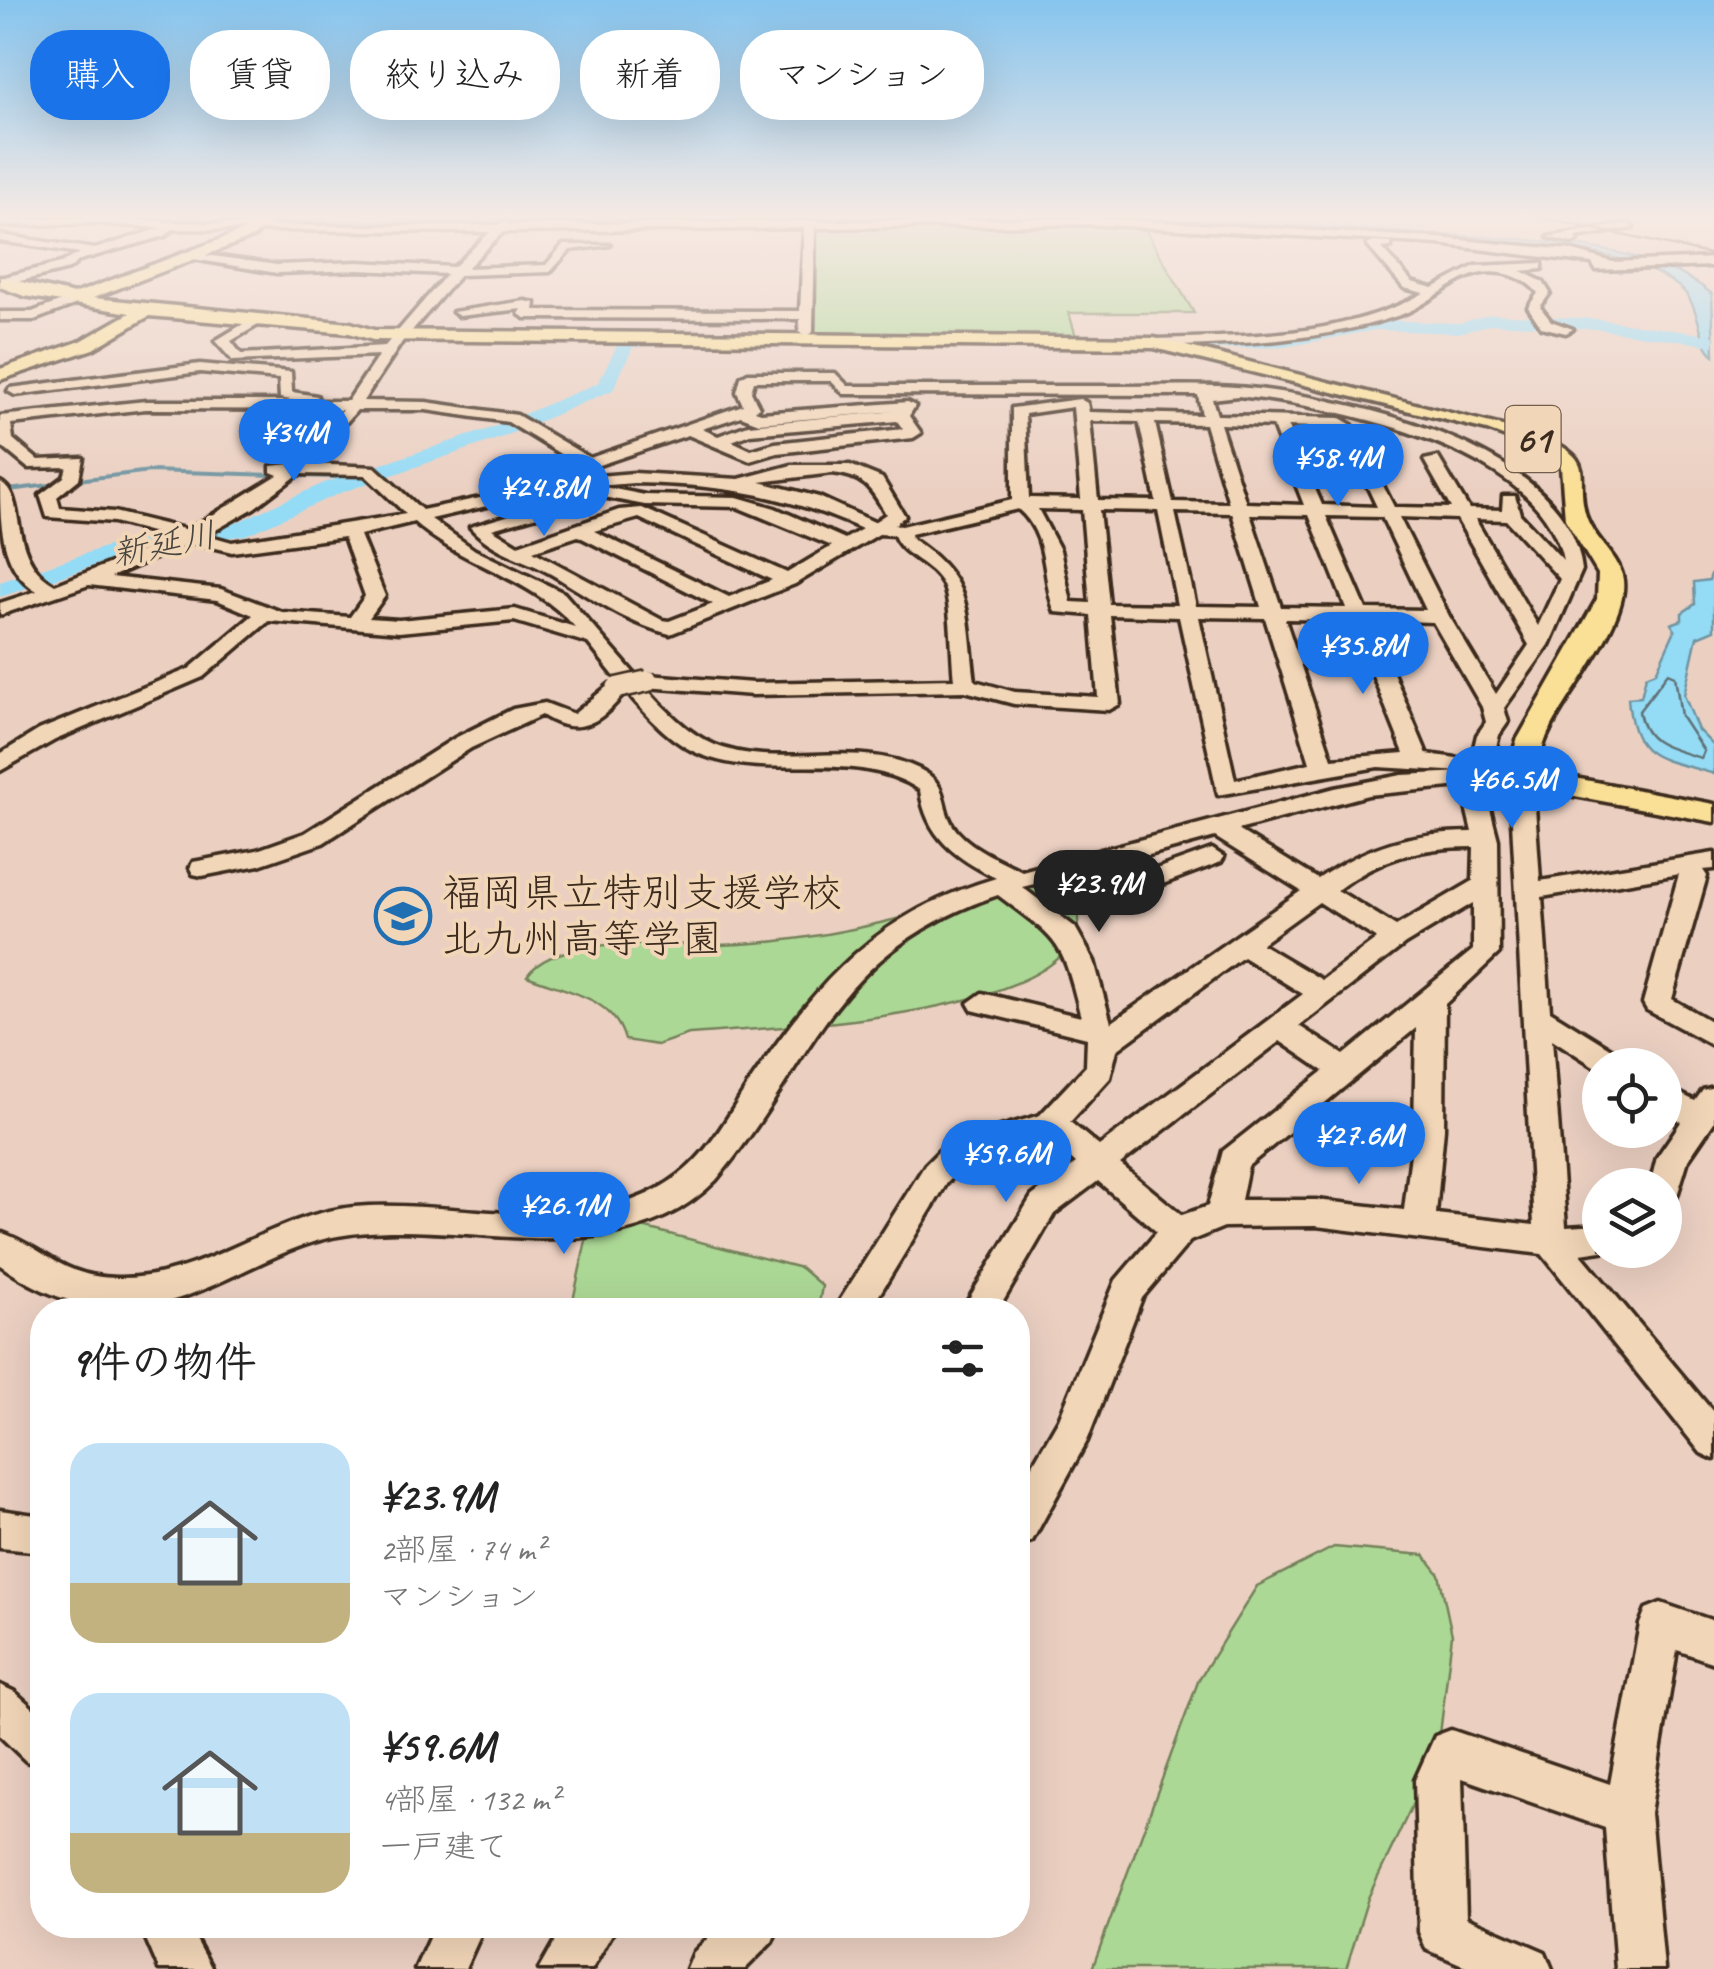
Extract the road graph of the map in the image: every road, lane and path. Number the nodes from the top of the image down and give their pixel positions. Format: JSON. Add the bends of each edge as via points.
{"nodes":[{"id":1,"x":52,"y":309,"type":"edge"},
{"id":2,"x":134,"y":309,"type":"edge"},
{"id":3,"x":418,"y":309,"type":"edge"},
{"id":4,"x":463,"y":309,"type":"edge"},
{"id":5,"x":528,"y":309,"type":"edge"},
{"id":6,"x":806,"y":309,"type":"edge"},
{"id":7,"x":1403,"y":309,"type":"edge"},
{"id":8,"x":1535,"y":309,"type":"edge"},
{"id":9,"x":146,"y":311,"type":"junction"},
{"id":10,"x":459,"y":312,"type":"dead end"},
{"id":11,"x":806,"y":315,"type":"junction"},
{"id":12,"x":0,"y":316,"type":"edge"},
{"id":13,"x":258,"y":319,"type":"junction"},
{"id":14,"x":1566,"y":328,"type":"dead end"},
{"id":15,"x":806,"y":338,"type":"junction"},
{"id":16,"x":388,"y":343,"type":"junction"},
{"id":17,"x":1154,"y":343,"type":"junction"},
{"id":18,"x":233,"y":358,"type":"junction"},
{"id":19,"x":180,"y":360,"type":"dead end"},
{"id":20,"x":0,"y":375,"type":"edge"},
{"id":21,"x":44,"y":389,"type":"junction"},
{"id":22,"x":844,"y":390,"type":"junction"},
{"id":23,"x":1216,"y":391,"type":"junction"},
{"id":24,"x":806,"y":394,"type":"dead end"},
{"id":25,"x":8,"y":395,"type":"edge"},
{"id":26,"x":768,"y":398,"type":"dead end"},
{"id":27,"x":336,"y":404,"type":"junction"},
{"id":28,"x":746,"y":405,"type":"junction"},
{"id":29,"x":46,"y":416,"type":"junction"},
{"id":30,"x":901,"y":416,"type":"junction"},
{"id":31,"x":1082,"y":416,"type":"junction"},
{"id":32,"x":1146,"y":417,"type":"junction"},
{"id":33,"x":1211,"y":418,"type":"junction"},
{"id":34,"x":1278,"y":420,"type":"junction"},
{"id":35,"x":1,"y":421,"type":"edge"},
{"id":36,"x":1347,"y":428,"type":"junction"},
{"id":37,"x":690,"y":430,"type":"junction"},
{"id":38,"x":1376,"y":440,"type":"dead end"},
{"id":39,"x":718,"y":441,"type":"junction"},
{"id":40,"x":285,"y":469,"type":"junction"},
{"id":41,"x":589,"y":472,"type":"junction"},
{"id":42,"x":742,"y":484,"type":"junction"},
{"id":43,"x":0,"y":487,"type":"edge"},
{"id":44,"x":725,"y":500,"type":"junction"},
{"id":45,"x":1020,"y":502,"type":"junction"},
{"id":46,"x":1089,"y":507,"type":"junction"},
{"id":47,"x":1167,"y":508,"type":"junction"},
{"id":48,"x":1240,"y":510,"type":"junction"},
{"id":49,"x":1314,"y":512,"type":"junction"},
{"id":50,"x":1390,"y":513,"type":"junction"},
{"id":51,"x":1464,"y":514,"type":"junction"},
{"id":52,"x":420,"y":516,"type":"junction"},
{"id":53,"x":1510,"y":516,"type":"junction"},
{"id":54,"x":874,"y":528,"type":"junction"},
{"id":55,"x":579,"y":530,"type":"junction"},
{"id":56,"x":350,"y":531,"type":"junction"},
{"id":57,"x":902,"y":531,"type":"junction"},
{"id":58,"x":181,"y":535,"type":"junction"},
{"id":59,"x":4,"y":538,"type":"edge"},
{"id":60,"x":846,"y":546,"type":"junction"},
{"id":61,"x":514,"y":552,"type":"junction"},
{"id":62,"x":1568,"y":577,"type":"junction"},
{"id":63,"x":83,"y":580,"type":"junction"},
{"id":64,"x":788,"y":580,"type":"junction"},
{"id":65,"x":47,"y":590,"type":"junction"},
{"id":66,"x":730,"y":604,"type":"junction"},
{"id":67,"x":0,"y":605,"type":"edge"},
{"id":68,"x":1102,"y":609,"type":"junction"},
{"id":69,"x":1189,"y":610,"type":"junction"},
{"id":70,"x":1273,"y":612,"type":"junction"},
{"id":71,"x":266,"y":614,"type":"junction"},
{"id":72,"x":1355,"y":614,"type":"junction"},
{"id":73,"x":1439,"y":616,"type":"junction"},
{"id":74,"x":356,"y":622,"type":"junction"},
{"id":75,"x":599,"y":644,"type":"junction"},
{"id":76,"x":1539,"y":645,"type":"junction"},
{"id":77,"x":965,"y":685,"type":"junction"},
{"id":78,"x":1493,"y":707,"type":"junction"},
{"id":79,"x":1418,"y":758,"type":"junction"},
{"id":80,"x":0,"y":764,"type":"edge"},
{"id":81,"x":1323,"y":768,"type":"junction"},
{"id":82,"x":1476,"y":775,"type":"junction"},
{"id":83,"x":1521,"y":777,"type":"junction"},
{"id":84,"x":1714,"y":813,"type":"edge"},
{"id":85,"x":1219,"y":828,"type":"junction"},
{"id":86,"x":1486,"y":840,"type":"junction"},
{"id":87,"x":1212,"y":857,"type":"dead end"},
{"id":88,"x":1700,"y":863,"type":"edge"},
{"id":89,"x":1079,"y":866,"type":"junction"},
{"id":90,"x":202,"y":868,"type":"dead end"},
{"id":91,"x":1010,"y":882,"type":"junction"},
{"id":92,"x":1483,"y":886,"type":"junction"},
{"id":93,"x":1318,"y":890,"type":"junction"},
{"id":94,"x":1529,"y":892,"type":"junction"},
{"id":95,"x":1396,"y":938,"type":"junction"},
{"id":96,"x":1242,"y":944,"type":"junction"},
{"id":97,"x":1325,"y":994,"type":"junction"},
{"id":98,"x":1431,"y":1001,"type":"junction"},
{"id":99,"x":982,"y":1003,"type":"dead end"},
{"id":100,"x":1536,"y":1016,"type":"junction"},
{"id":101,"x":1282,"y":1028,"type":"junction"},
{"id":102,"x":1714,"y":1036,"type":"edge"},
{"id":103,"x":1101,"y":1038,"type":"junction"},
{"id":104,"x":1587,"y":1048,"type":"edge"},
{"id":105,"x":1346,"y":1070,"type":"junction"},
{"id":106,"x":1682,"y":1101,"type":"edge"},
{"id":107,"x":1707,"y":1108,"type":"edge"},
{"id":108,"x":1051,"y":1124,"type":"junction"},
{"id":109,"x":1102,"y":1162,"type":"junction"},
{"id":110,"x":1670,"y":1168,"type":"edge"},
{"id":111,"x":1222,"y":1214,"type":"junction"},
{"id":112,"x":1419,"y":1226,"type":"junction"},
{"id":113,"x":1178,"y":1231,"type":"junction"},
{"id":114,"x":1582,"y":1240,"type":"edge"},
{"id":115,"x":1552,"y":1241,"type":"junction"},
{"id":116,"x":0,"y":1246,"type":"edge"},
{"id":117,"x":858,"y":1298,"type":"edge"},
{"id":118,"x":986,"y":1298,"type":"edge"},
{"id":119,"x":1707,"y":1421,"type":"edge"},
{"id":120,"x":1030,"y":1507,"type":"edge"},
{"id":121,"x":1714,"y":1642,"type":"edge"},
{"id":122,"x":0,"y":1707,"type":"edge"},
{"id":123,"x":30,"y":1734,"type":"edge"},
{"id":124,"x":1627,"y":1813,"type":"junction"},
{"id":125,"x":169,"y":1938,"type":"edge"},
{"id":126,"x":454,"y":1938,"type":"edge"},
{"id":127,"x":584,"y":1938,"type":"edge"},
{"id":128,"x":742,"y":1938,"type":"edge"},
{"id":129,"x":188,"y":1969,"type":"edge"},
{"id":130,"x":438,"y":1969,"type":"edge"},
{"id":131,"x":563,"y":1969,"type":"edge"},
{"id":132,"x":711,"y":1969,"type":"edge"},
{"id":133,"x":1528,"y":1969,"type":"edge"},
{"id":134,"x":1640,"y":1969,"type":"edge"}],
"edges":[{"from":1,"to":12,"type":"street"},
{"from":2,"to":9,"type":"main road","number":"61"},
{"from":3,"to":16,"type":"street"},
{"from":4,"to":10,"type":"street"},
{"from":5,"to":11,"type":"street","via":[[525,314]]},
{"from":6,"to":11,"type":"street"},
{"from":7,"to":17,"type":"street","via":[[1354,325],[1268,339]]},
{"from":8,"to":14,"type":"street","via":[[1546,324]]},
{"from":9,"to":13,"type":"main road","number":"61"},
{"from":9,"to":20,"type":"main road","via":[[88,344]]},
{"from":11,"to":15,"type":"street"},
{"from":13,"to":16,"type":"main road","number":"61"},
{"from":13,"to":18,"type":"street","via":[[222,341],[235,350]]},
{"from":15,"to":16,"type":"main road","number":"61"},
{"from":15,"to":17,"type":"main road","number":"61"},
{"from":16,"to":18,"type":"street"},
{"from":16,"to":27,"type":"street"},
{"from":17,"to":83,"type":"main road","number":"61","via":[[1494,426],[1531,438],[1570,465],[1575,518],[1608,564],[1613,596],[1531,740]]},
{"from":18,"to":19,"type":"street"},
{"from":20,"to":25,"type":"street","via":[[24,384]]},
{"from":21,"to":25,"type":"street"},
{"from":21,"to":27,"type":"street","via":[[216,367],[286,374],[285,395]]},
{"from":21,"to":29,"type":"street"},
{"from":22,"to":23,"type":"street"},
{"from":22,"to":24,"type":"street"},
{"from":22,"to":28,"type":"street","via":[[835,377],[748,377]]},
{"from":23,"to":33,"type":"street","via":[[1204,398]]},
{"from":23,"to":62,"type":"street","via":[[1309,402],[1480,455],[1538,498],[1573,560]]},
{"from":26,"to":28,"type":"street"},
{"from":27,"to":29,"type":"street","via":[[146,405]]},
{"from":27,"to":40,"type":"street","via":[[318,450]]},
{"from":27,"to":41,"type":"street","via":[[426,406],[512,418]]},
{"from":28,"to":30,"type":"street","via":[[759,418],[908,406]]},
{"from":28,"to":37,"type":"street"},
{"from":29,"to":35,"type":"street"},
{"from":30,"to":39,"type":"street","via":[[748,430]]},
{"from":30,"to":39,"type":"street","via":[[914,433],[750,456]]},
{"from":31,"to":32,"type":"street"},
{"from":31,"to":45,"type":"street","via":[[1080,403],[1016,410]]},
{"from":31,"to":46,"type":"street"},
{"from":32,"to":33,"type":"street"},
{"from":32,"to":47,"type":"street"},
{"from":33,"to":34,"type":"street"},
{"from":33,"to":48,"type":"street"},
{"from":34,"to":36,"type":"street","via":[[1339,422]]},
{"from":34,"to":49,"type":"street"},
{"from":35,"to":58,"type":"street","via":[[5,442],[34,464],[77,462],[70,479],[48,495],[53,513],[114,518]]},
{"from":36,"to":38,"type":"street"},
{"from":36,"to":50,"type":"street"},
{"from":37,"to":39,"type":"street"},
{"from":37,"to":41,"type":"street"},
{"from":40,"to":52,"type":"street","via":[[373,474]]},
{"from":40,"to":58,"type":"street","via":[[253,500]]},
{"from":41,"to":42,"type":"street"},
{"from":41,"to":52,"type":"street"},
{"from":42,"to":44,"type":"street"},
{"from":42,"to":54,"type":"street","via":[[813,501]]},
{"from":42,"to":54,"type":"street","via":[[811,468],[866,475],[896,516]]},
{"from":43,"to":59,"type":"street","via":[[8,508]]},
{"from":44,"to":60,"type":"street","via":[[777,513]]},
{"from":44,"to":61,"type":"street","via":[[619,499],[604,492],[479,527]]},
{"from":45,"to":46,"type":"street"},
{"from":45,"to":57,"type":"street"},
{"from":45,"to":68,"type":"street","via":[[1030,508],[1051,554],[1062,608]]},
{"from":46,"to":47,"type":"street"},
{"from":46,"to":68,"type":"street"},
{"from":47,"to":48,"type":"street"},
{"from":47,"to":69,"type":"street"},
{"from":48,"to":49,"type":"street"},
{"from":48,"to":70,"type":"street"},
{"from":49,"to":50,"type":"street"},
{"from":49,"to":72,"type":"street"},
{"from":50,"to":51,"type":"street"},
{"from":50,"to":73,"type":"street"},
{"from":51,"to":53,"type":"street"},
{"from":51,"to":53,"type":"street","via":[[1425,457],[1498,481],[1507,489]]},
{"from":51,"to":76,"type":"street"},
{"from":52,"to":56,"type":"street"},
{"from":52,"to":75,"type":"street","via":[[452,545],[556,597]]},
{"from":53,"to":62,"type":"street"},
{"from":54,"to":57,"type":"street"},
{"from":54,"to":60,"type":"street"},
{"from":55,"to":61,"type":"street"},
{"from":55,"to":64,"type":"street","via":[[642,512]]},
{"from":55,"to":66,"type":"street"},
{"from":56,"to":58,"type":"street","via":[[232,547]]},
{"from":56,"to":74,"type":"street","via":[[375,596]]},
{"from":57,"to":77,"type":"street","via":[[904,541],[953,585]]},
{"from":58,"to":63,"type":"street"},
{"from":58,"to":65,"type":"street"},
{"from":59,"to":65,"type":"street","via":[[24,577]]},
{"from":60,"to":64,"type":"street"},
{"from":61,"to":66,"type":"street","via":[[565,574],[609,606],[670,628]]},
{"from":62,"to":76,"type":"street"},
{"from":63,"to":65,"type":"street"},
{"from":63,"to":71,"type":"street","via":[[222,595]]},
{"from":64,"to":66,"type":"street"},
{"from":65,"to":67,"type":"street"},
{"from":68,"to":69,"type":"street"},
{"from":68,"to":77,"type":"street","via":[[1109,704],[1014,698]]},
{"from":69,"to":70,"type":"street"},
{"from":69,"to":81,"type":"street","via":[[1226,790]]},
{"from":70,"to":72,"type":"street"},
{"from":70,"to":81,"type":"street"},
{"from":71,"to":74,"type":"street"},
{"from":71,"to":80,"type":"street","via":[[196,672],[47,736]]},
{"from":72,"to":73,"type":"street"},
{"from":72,"to":79,"type":"street"},
{"from":73,"to":78,"type":"street"},
{"from":74,"to":75,"type":"street","via":[[398,626],[515,615]]},
{"from":75,"to":91,"type":"street","via":[[659,711],[707,750],[917,774],[930,786],[932,810],[949,838]]},
{"from":76,"to":78,"type":"street"},
{"from":77,"to":90,"type":"street","bridge":true,"via":[[753,689],[648,681],[617,688],[581,720],[562,720],[540,708],[504,720],[304,842]]},
{"from":78,"to":82,"type":"street","via":[[1497,722]]},
{"from":79,"to":81,"type":"street"},
{"from":79,"to":82,"type":"street"},
{"from":82,"to":83,"type":"street"},
{"from":82,"to":85,"type":"street","via":[[1399,782]]},
{"from":82,"to":86,"type":"street"},
{"from":83,"to":84,"type":"main road"},
{"from":83,"to":94,"type":"street"},
{"from":85,"to":89,"type":"street"},
{"from":85,"to":93,"type":"street"},
{"from":86,"to":92,"type":"street"},
{"from":86,"to":93,"type":"street","via":[[1428,839],[1389,848]]},
{"from":87,"to":89,"type":"street","via":[[1160,877],[1099,884],[1089,882]]},
{"from":88,"to":94,"type":"street"},
{"from":88,"to":102,"type":"street","via":[[1658,1003]]},
{"from":89,"to":91,"type":"street"},
{"from":91,"to":103,"type":"street","via":[[1066,933]]},
{"from":91,"to":116,"type":"street","via":[[940,907],[859,959],[816,1006],[722,1150],[687,1188],[632,1215],[573,1226],[346,1221],[178,1286],[118,1293],[44,1280]]},
{"from":92,"to":95,"type":"street"},
{"from":92,"to":98,"type":"street","via":[[1486,953]]},
{"from":93,"to":95,"type":"street"},
{"from":93,"to":96,"type":"street"},
{"from":94,"to":100,"type":"street"},
{"from":95,"to":97,"type":"street"},
{"from":96,"to":97,"type":"street"},
{"from":96,"to":103,"type":"street"},
{"from":97,"to":101,"type":"street"},
{"from":98,"to":105,"type":"street"},
{"from":98,"to":112,"type":"street"},
{"from":99,"to":103,"type":"street"},
{"from":100,"to":104,"type":"street"},
{"from":100,"to":115,"type":"street"},
{"from":101,"to":105,"type":"street"},
{"from":101,"to":109,"type":"street"},
{"from":103,"to":108,"type":"street","via":[[1100,1070]]},
{"from":105,"to":111,"type":"street","via":[[1234,1160]]},
{"from":106,"to":107,"type":"street"},
{"from":107,"to":110,"type":"street"},
{"from":108,"to":109,"type":"street"},
{"from":108,"to":117,"type":"street","via":[[958,1152],[936,1174]]},
{"from":109,"to":113,"type":"street"},
{"from":109,"to":118,"type":"street","via":[[1043,1205]]},
{"from":111,"to":112,"type":"street","via":[[1316,1213]]},
{"from":111,"to":113,"type":"street"},
{"from":112,"to":115,"type":"street"},
{"from":113,"to":120,"type":"street","via":[[1128,1290],[1074,1428]]},
{"from":114,"to":115,"type":"street"},
{"from":115,"to":119,"type":"street"},
{"from":121,"to":124,"type":"street","via":[[1660,1624]]},
{"from":122,"to":123,"type":"street"},
{"from":124,"to":133,"type":"street","via":[[1451,1752],[1437,1780],[1444,1932]]},
{"from":124,"to":134,"type":"street"},
{"from":125,"to":129,"type":"street"},
{"from":126,"to":130,"type":"street"},
{"from":127,"to":131,"type":"street"},
{"from":128,"to":132,"type":"street"}]}
